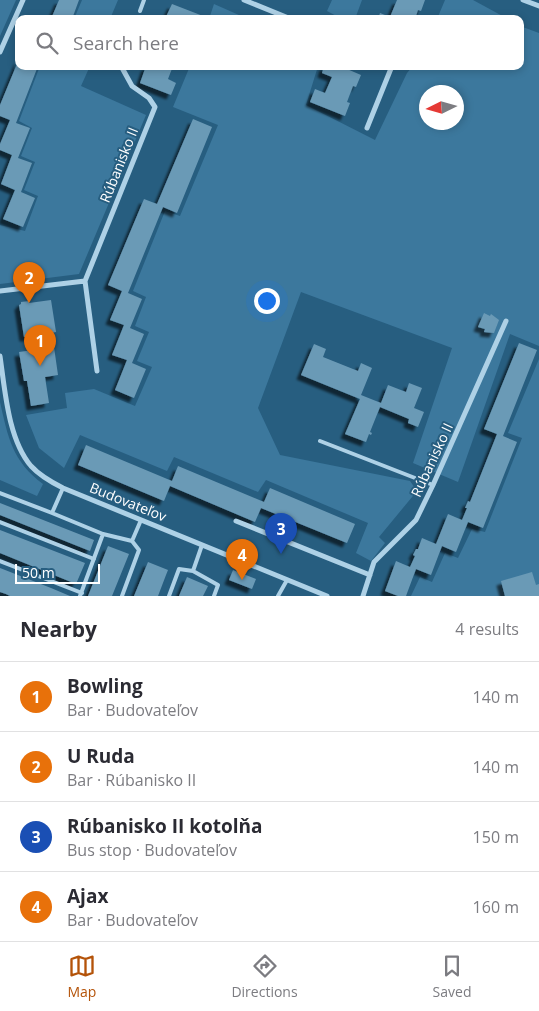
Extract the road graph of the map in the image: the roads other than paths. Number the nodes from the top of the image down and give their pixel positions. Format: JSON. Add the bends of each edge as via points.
{"nodes":[{"id":1,"x":23,"y":0,"type":"edge"},
{"id":2,"x":144,"y":0,"type":"edge"},
{"id":3,"x":244,"y":0,"type":"edge"},
{"id":4,"x":523,"y":0,"type":"edge"},
{"id":5,"x":539,"y":6,"type":"edge"},
{"id":6,"x":140,"y":11,"type":"dead end"},
{"id":7,"x":16,"y":15,"type":"edge"},
{"id":8,"x":281,"y":15,"type":"edge"},
{"id":9,"x":15,"y":18,"type":"edge"},
{"id":10,"x":0,"y":52,"type":"edge"},
{"id":11,"x":123,"y":70,"type":"edge"},
{"id":12,"x":390,"y":70,"type":"edge"},
{"id":13,"x":367,"y":128,"type":"dead end"},
{"id":14,"x":85,"y":281,"type":"junction"},
{"id":15,"x":0,"y":291,"type":"edge"},
{"id":16,"x":506,"y":321,"type":"dead end"},
{"id":17,"x":0,"y":356,"type":"edge"},
{"id":18,"x":97,"y":370,"type":"dead end"},
{"id":19,"x":320,"y":441,"type":"dead end"},
{"id":20,"x":433,"y":485,"type":"junction"},
{"id":21,"x":63,"y":488,"type":"junction"},
{"id":22,"x":0,"y":493,"type":"edge"},
{"id":23,"x":52,"y":513,"type":"junction"},
{"id":24,"x":142,"y":520,"type":"junction"},
{"id":25,"x":236,"y":521,"type":"dead end"},
{"id":26,"x":0,"y":522,"type":"edge"},
{"id":27,"x":104,"y":534,"type":"junction"},
{"id":28,"x":132,"y":541,"type":"junction"},
{"id":29,"x":202,"y":545,"type":"junction"},
{"id":30,"x":94,"y":559,"type":"junction"},
{"id":31,"x":0,"y":561,"type":"edge"},
{"id":32,"x":193,"y":571,"type":"junction"},
{"id":33,"x":370,"y":575,"type":"junction"},
{"id":34,"x":288,"y":580,"type":"junction"},
{"id":35,"x":81,"y":594,"type":"edge"},
{"id":36,"x":122,"y":596,"type":"edge"},
{"id":37,"x":169,"y":596,"type":"edge"},
{"id":38,"x":214,"y":596,"type":"edge"},
{"id":39,"x":278,"y":596,"type":"edge"},
{"id":40,"x":327,"y":596,"type":"edge"},
{"id":41,"x":363,"y":596,"type":"edge"}],
"edges":[{"from":1,"to":7,"type":"street"},
{"from":2,"to":6,"type":"lane"},
{"from":3,"to":8,"type":"street"},
{"from":4,"to":5,"type":"street"},
{"from":9,"to":10,"type":"street"},
{"from":11,"to":14,"type":"street","name":"Rúbanisko II","via":[[132,86],[149,98],[155,107]]},
{"from":12,"to":13,"type":"street"},
{"from":14,"to":15,"type":"street"},
{"from":14,"to":18,"type":"street","name":"Rúbanisko II"},
{"from":16,"to":20,"type":"street","name":"Rúbanisko II"},
{"from":17,"to":21,"type":"street","name":"Budovateľov","via":[[11,423],[24,456],[45,478]]},
{"from":19,"to":20,"type":"lane"},
{"from":20,"to":33,"type":"street","name":"Rúbanisko II","via":[[416,520],[374,562]]},
{"from":21,"to":23,"type":"lane"},
{"from":21,"to":24,"type":"street","name":"Budovateľov"},
{"from":22,"to":23,"type":"lane"},
{"from":23,"to":27,"type":"lane"},
{"from":24,"to":28,"type":"lane"},
{"from":24,"to":29,"type":"street","name":"Budovateľov"},
{"from":25,"to":33,"type":"street"},
{"from":26,"to":30,"type":"lane"},
{"from":27,"to":28,"type":"lane"},
{"from":27,"to":30,"type":"lane"},
{"from":28,"to":36,"type":"lane","via":[[139,550]]},
{"from":29,"to":32,"type":"lane"},
{"from":29,"to":34,"type":"street","name":"Budovateľov"},
{"from":30,"to":35,"type":"lane"},
{"from":31,"to":35,"type":"lane"},
{"from":32,"to":37,"type":"lane","via":[[179,569]]},
{"from":32,"to":38,"type":"lane","via":[[218,585]]},
{"from":33,"to":41,"type":"street","name":"Rúbanisko II"},
{"from":34,"to":39,"type":"lane"},
{"from":34,"to":40,"type":"street","name":"Budovateľov"}]}
